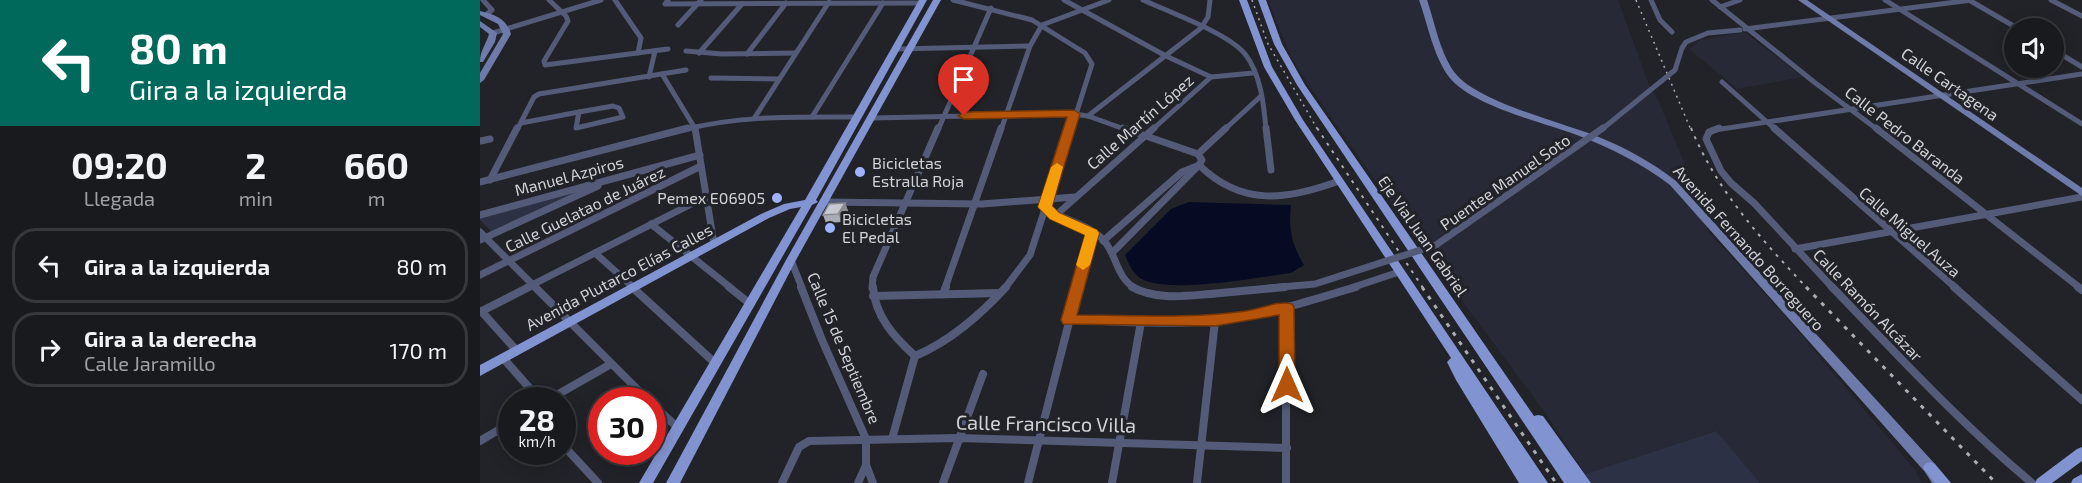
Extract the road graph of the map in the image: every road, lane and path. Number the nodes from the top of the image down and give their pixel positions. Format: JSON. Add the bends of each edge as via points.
{"nodes":[{"id":1,"x":483,"y":0,"type":"edge"},
{"id":2,"x":549,"y":0,"type":"edge"},
{"id":3,"x":601,"y":0,"type":"edge"},
{"id":4,"x":615,"y":0,"type":"edge"},
{"id":5,"x":701,"y":0,"type":"edge"},
{"id":6,"x":937,"y":0,"type":"edge"},
{"id":7,"x":953,"y":0,"type":"edge"},
{"id":8,"x":1064,"y":0,"type":"edge"},
{"id":9,"x":1109,"y":0,"type":"edge"},
{"id":10,"x":1143,"y":0,"type":"edge"},
{"id":11,"x":1204,"y":0,"type":"edge"},
{"id":12,"x":1243,"y":0,"type":"edge"},
{"id":13,"x":1262,"y":0,"type":"edge"},
{"id":14,"x":1423,"y":0,"type":"edge"},
{"id":15,"x":1651,"y":0,"type":"edge"},
{"id":16,"x":1712,"y":0,"type":"edge"},
{"id":17,"x":1740,"y":0,"type":"edge"},
{"id":18,"x":1802,"y":0,"type":"edge"},
{"id":19,"x":1885,"y":0,"type":"edge"},
{"id":20,"x":1970,"y":0,"type":"edge"},
{"id":21,"x":2051,"y":0,"type":"edge"},
{"id":22,"x":874,"y":1,"type":"edge"},
{"id":23,"x":667,"y":2,"type":"edge"},
{"id":24,"x":743,"y":2,"type":"edge"},
{"id":25,"x":787,"y":2,"type":"edge"},
{"id":26,"x":829,"y":2,"type":"edge"},
{"id":27,"x":922,"y":2,"type":"edge"},
{"id":28,"x":1210,"y":2,"type":"edge"},
{"id":29,"x":883,"y":3,"type":"junction"},
{"id":30,"x":696,"y":5,"type":"junction"},
{"id":31,"x":1720,"y":7,"type":"junction"},
{"id":32,"x":991,"y":8,"type":"junction"},
{"id":33,"x":1899,"y":9,"type":"junction"},
{"id":34,"x":1084,"y":10,"type":"junction"},
{"id":35,"x":563,"y":12,"type":"junction"},
{"id":36,"x":483,"y":14,"type":"edge"},
{"id":37,"x":2082,"y":16,"type":"edge"},
{"id":38,"x":1828,"y":18,"type":"junction"},
{"id":39,"x":2004,"y":20,"type":"edge"},
{"id":40,"x":480,"y":23,"type":"edge"},
{"id":41,"x":678,"y":25,"type":"dead end"},
{"id":42,"x":1042,"y":25,"type":"junction"},
{"id":43,"x":1201,"y":28,"type":"junction"},
{"id":44,"x":507,"y":29,"type":"junction"},
{"id":45,"x":1744,"y":29,"type":"junction"},
{"id":46,"x":1672,"y":32,"type":"dead end"},
{"id":47,"x":493,"y":33,"type":"junction"},
{"id":48,"x":1030,"y":46,"type":"junction"},
{"id":49,"x":974,"y":47,"type":"junction"},
{"id":50,"x":910,"y":48,"type":"junction"},
{"id":51,"x":668,"y":49,"type":"dead end"},
{"id":52,"x":896,"y":49,"type":"junction"},
{"id":53,"x":655,"y":51,"type":"junction"},
{"id":54,"x":686,"y":51,"type":"dead end"},
{"id":55,"x":638,"y":53,"type":"junction"},
{"id":56,"x":699,"y":53,"type":"junction"},
{"id":57,"x":796,"y":53,"type":"junction"},
{"id":58,"x":747,"y":54,"type":"junction"},
{"id":59,"x":1166,"y":56,"type":"junction"},
{"id":60,"x":2064,"y":56,"type":"edge"},
{"id":61,"x":480,"y":60,"type":"edge"},
{"id":62,"x":2082,"y":67,"type":"edge"},
{"id":63,"x":686,"y":70,"type":"dead end"},
{"id":64,"x":1253,"y":73,"type":"junction"},
{"id":65,"x":662,"y":74,"type":"junction"},
{"id":66,"x":2082,"y":74,"type":"edge"},
{"id":67,"x":649,"y":76,"type":"junction"},
{"id":68,"x":1211,"y":77,"type":"junction"},
{"id":69,"x":711,"y":78,"type":"dead end"},
{"id":70,"x":779,"y":79,"type":"junction"},
{"id":71,"x":480,"y":81,"type":"edge"},
{"id":72,"x":1722,"y":82,"type":"dead end"},
{"id":73,"x":2016,"y":83,"type":"junction"},
{"id":74,"x":1940,"y":95,"type":"junction"},
{"id":75,"x":1261,"y":96,"type":"junction"},
{"id":76,"x":1849,"y":108,"type":"junction"},
{"id":77,"x":579,"y":112,"type":"junction"},
{"id":78,"x":1074,"y":114,"type":"junction"},
{"id":79,"x":1005,"y":115,"type":"junction"},
{"id":80,"x":944,"y":116,"type":"junction"},
{"id":81,"x":1088,"y":116,"type":"junction"},
{"id":82,"x":755,"y":117,"type":"junction"},
{"id":83,"x":812,"y":117,"type":"junction"},
{"id":84,"x":857,"y":117,"type":"junction"},
{"id":85,"x":872,"y":118,"type":"junction"},
{"id":86,"x":1764,"y":121,"type":"junction"},
{"id":87,"x":521,"y":123,"type":"junction"},
{"id":88,"x":2082,"y":124,"type":"edge"},
{"id":89,"x":695,"y":126,"type":"junction"},
{"id":90,"x":1145,"y":136,"type":"junction"},
{"id":91,"x":490,"y":139,"type":"dead end"},
{"id":92,"x":480,"y":141,"type":"edge"},
{"id":93,"x":1198,"y":154,"type":"junction"},
{"id":94,"x":700,"y":155,"type":"junction"},
{"id":95,"x":1199,"y":165,"type":"junction"},
{"id":96,"x":701,"y":166,"type":"junction"},
{"id":97,"x":1271,"y":170,"type":"dead end"},
{"id":98,"x":616,"y":178,"type":"junction"},
{"id":99,"x":490,"y":180,"type":"junction"},
{"id":100,"x":1339,"y":181,"type":"junction"},
{"id":101,"x":480,"y":182,"type":"edge"},
{"id":102,"x":2082,"y":195,"type":"edge"},
{"id":103,"x":705,"y":196,"type":"junction"},
{"id":104,"x":1075,"y":197,"type":"junction"},
{"id":105,"x":808,"y":202,"type":"junction"},
{"id":106,"x":825,"y":202,"type":"junction"},
{"id":107,"x":975,"y":203,"type":"junction"},
{"id":108,"x":906,"y":204,"type":"junction"},
{"id":109,"x":1045,"y":204,"type":"junction"},
{"id":110,"x":1984,"y":214,"type":"junction"},
{"id":111,"x":480,"y":215,"type":"edge"},
{"id":112,"x":1055,"y":216,"type":"junction"},
{"id":113,"x":651,"y":224,"type":"junction"},
{"id":114,"x":1890,"y":231,"type":"junction"},
{"id":115,"x":1092,"y":233,"type":"junction"},
{"id":116,"x":482,"y":236,"type":"edge"},
{"id":117,"x":1103,"y":241,"type":"junction"},
{"id":118,"x":714,"y":244,"type":"junction"},
{"id":119,"x":1795,"y":249,"type":"junction"},
{"id":120,"x":1113,"y":252,"type":"junction"},
{"id":121,"x":595,"y":253,"type":"junction"},
{"id":122,"x":691,"y":257,"type":"junction"},
{"id":123,"x":791,"y":260,"type":"junction"},
{"id":124,"x":509,"y":261,"type":"junction"},
{"id":125,"x":1399,"y":272,"type":"junction"},
{"id":126,"x":480,"y":275,"type":"edge"},
{"id":127,"x":533,"y":284,"type":"junction"},
{"id":128,"x":632,"y":289,"type":"junction"},
{"id":129,"x":2082,"y":290,"type":"edge"},
{"id":130,"x":999,"y":293,"type":"junction"},
{"id":131,"x":943,"y":294,"type":"junction"},
{"id":132,"x":873,"y":296,"type":"junction"},
{"id":133,"x":749,"y":303,"type":"junction"},
{"id":134,"x":1286,"y":307,"type":"junction"},
{"id":135,"x":481,"y":311,"type":"edge"},
{"id":136,"x":1068,"y":320,"type":"junction"},
{"id":137,"x":1215,"y":321,"type":"junction"},
{"id":138,"x":1141,"y":322,"type":"junction"},
{"id":139,"x":569,"y":323,"type":"junction"},
{"id":140,"x":1444,"y":339,"type":"junction"},
{"id":141,"x":517,"y":351,"type":"junction"},
{"id":142,"x":915,"y":356,"type":"junction"},
{"id":143,"x":503,"y":358,"type":"junction"},
{"id":144,"x":1486,"y":358,"type":"junction"},
{"id":145,"x":715,"y":363,"type":"junction"},
{"id":146,"x":611,"y":364,"type":"junction"},
{"id":147,"x":480,"y":371,"type":"edge"},
{"id":148,"x":983,"y":374,"type":"dead end"},
{"id":149,"x":529,"y":387,"type":"edge"},
{"id":150,"x":571,"y":387,"type":"edge"},
{"id":151,"x":635,"y":387,"type":"edge"},
{"id":152,"x":2082,"y":400,"type":"edge"},
{"id":153,"x":666,"y":417,"type":"edge"},
{"id":154,"x":677,"y":427,"type":"junction"},
{"id":155,"x":498,"y":431,"type":"edge"},
{"id":156,"x":958,"y":438,"type":"junction"},
{"id":157,"x":866,"y":439,"type":"junction"},
{"id":158,"x":892,"y":439,"type":"junction"},
{"id":159,"x":480,"y":441,"type":"edge"},
{"id":160,"x":1037,"y":441,"type":"junction"},
{"id":161,"x":1118,"y":442,"type":"junction"},
{"id":162,"x":1200,"y":444,"type":"junction"},
{"id":163,"x":1287,"y":448,"type":"junction"},
{"id":164,"x":2082,"y":453,"type":"edge"},
{"id":165,"x":576,"y":459,"type":"edge"},
{"id":166,"x":866,"y":465,"type":"junction"},
{"id":167,"x":2082,"y":480,"type":"edge"},
{"id":168,"x":598,"y":483,"type":"edge"},
{"id":169,"x":646,"y":483,"type":"edge"},
{"id":170,"x":673,"y":483,"type":"edge"},
{"id":171,"x":782,"y":483,"type":"edge"},
{"id":172,"x":858,"y":483,"type":"edge"},
{"id":173,"x":873,"y":483,"type":"edge"},
{"id":174,"x":943,"y":483,"type":"edge"},
{"id":175,"x":1028,"y":483,"type":"edge"},
{"id":176,"x":1112,"y":483,"type":"edge"},
{"id":177,"x":1197,"y":483,"type":"edge"},
{"id":178,"x":1286,"y":483,"type":"edge"},
{"id":179,"x":1526,"y":483,"type":"edge"},
{"id":180,"x":1541,"y":483,"type":"edge"},
{"id":181,"x":1572,"y":483,"type":"edge"},
{"id":182,"x":1584,"y":483,"type":"edge"},
{"id":183,"x":1940,"y":483,"type":"edge"},
{"id":184,"x":2032,"y":483,"type":"edge"},
{"id":185,"x":2042,"y":483,"type":"edge"},
{"id":186,"x":2078,"y":483,"type":"edge"}],
"edges":[{"from":1,"to":36,"type":"street","via":[[492,10]]},
{"from":2,"to":35,"type":"street"},
{"from":3,"to":35,"type":"street"},
{"from":4,"to":55,"type":"street","via":[[641,38]]},
{"from":5,"to":30,"type":"street"},
{"from":6,"to":50,"type":"main road"},
{"from":7,"to":32,"type":"street"},
{"from":8,"to":34,"type":"street"},
{"from":9,"to":34,"type":"street"},
{"from":10,"to":43,"type":"street"},
{"from":11,"to":28,"type":"street"},
{"from":12,"to":100,"type":"main road","via":[[1273,76]]},
{"from":13,"to":144,"type":"main road","name":"Eje Vial Juan Gabriel","via":[[1278,44],[1301,85]]},
{"from":14,"to":183,"type":"main road","name":"Avenida Fernando Borreguero","via":[[1449,71],[1464,86],[1496,103],[1614,146],[1657,170],[1684,194]]},
{"from":15,"to":46,"type":"street","via":[[1660,20]]},
{"from":16,"to":31,"type":"street","name":"Calle Pedro Baranda"},
{"from":17,"to":31,"type":"street"},
{"from":18,"to":38,"type":"main road","name":"Calle Cartagena"},
{"from":19,"to":33,"type":"street"},
{"from":20,"to":33,"type":"street"},
{"from":20,"to":39,"type":"street"},
{"from":21,"to":37,"type":"street"},
{"from":22,"to":26,"type":"street"},
{"from":22,"to":29,"type":"street"},
{"from":23,"to":30,"type":"street"},
{"from":24,"to":25,"type":"street"},
{"from":24,"to":30,"type":"street"},
{"from":24,"to":56,"type":"street"},
{"from":25,"to":26,"type":"street"},
{"from":25,"to":58,"type":"street"},
{"from":26,"to":57,"type":"street"},
{"from":27,"to":29,"type":"street"},
{"from":27,"to":52,"type":"main road"},
{"from":28,"to":43,"type":"street","via":[[1208,17]]},
{"from":29,"to":83,"type":"street"},
{"from":30,"to":41,"type":"street"},
{"from":31,"to":45,"type":"street","name":"Calle Pedro Baranda"},
{"from":32,"to":42,"type":"street"},
{"from":32,"to":49,"type":"street"},
{"from":33,"to":38,"type":"street"},
{"from":33,"to":73,"type":"street"},
{"from":34,"to":42,"type":"street"},
{"from":34,"to":59,"type":"street"},
{"from":35,"to":44,"type":"street"},
{"from":35,"to":55,"type":"street","via":[[567,24],[545,64]]},
{"from":36,"to":44,"type":"main road"},
{"from":38,"to":45,"type":"street"},
{"from":38,"to":74,"type":"main road","name":"Calle Cartagena"},
{"from":40,"to":47,"type":"main road"},
{"from":42,"to":48,"type":"street"},
{"from":42,"to":78,"type":"street","via":[[1090,58],[1092,64]]},
{"from":43,"to":59,"type":"street"},
{"from":43,"to":64,"type":"street","via":[[1242,52]]},
{"from":44,"to":47,"type":"street"},
{"from":44,"to":71,"type":"main road","via":[[506,38]]},
{"from":45,"to":76,"type":"street","name":"Calle Pedro Baranda"},
{"from":45,"to":120,"type":"street","name":"Puentee Manuel Soto","bridge":true,"via":[[1692,39],[1682,50],[1677,69],[1591,138],[1436,245],[1315,284],[1159,296],[1123,279]]},
{"from":47,"to":61,"type":"main road"},
{"from":48,"to":49,"type":"street"},
{"from":48,"to":79,"type":"street"},
{"from":49,"to":50,"type":"street"},
{"from":49,"to":80,"type":"street"},
{"from":50,"to":52,"type":"street"},
{"from":50,"to":85,"type":"main road"},
{"from":51,"to":53,"type":"street"},
{"from":52,"to":84,"type":"main road"},
{"from":53,"to":55,"type":"street"},
{"from":53,"to":67,"type":"street"},
{"from":54,"to":56,"type":"street"},
{"from":56,"to":58,"type":"street"},
{"from":57,"to":58,"type":"street"},
{"from":57,"to":70,"type":"street"},
{"from":59,"to":68,"type":"street"},
{"from":59,"to":81,"type":"street"},
{"from":60,"to":62,"type":"street"},
{"from":63,"to":65,"type":"street"},
{"from":64,"to":68,"type":"street","name":"Calle Martín López"},
{"from":64,"to":75,"type":"street"},
{"from":65,"to":67,"type":"street"},
{"from":65,"to":89,"type":"street"},
{"from":66,"to":73,"type":"street"},
{"from":67,"to":87,"type":"street","via":[[539,94]]},
{"from":68,"to":90,"type":"street","name":"Calle Martín López"},
{"from":69,"to":70,"type":"street"},
{"from":70,"to":82,"type":"street"},
{"from":72,"to":86,"type":"street","name":"Calle Miguel Auza"},
{"from":73,"to":74,"type":"street"},
{"from":73,"to":88,"type":"street"},
{"from":74,"to":76,"type":"street"},
{"from":74,"to":102,"type":"main road","name":"Calle Cartagena"},
{"from":75,"to":93,"type":"street"},
{"from":75,"to":97,"type":"street"},
{"from":76,"to":86,"type":"street"},
{"from":76,"to":110,"type":"street","name":"Calle Pedro Baranda"},
{"from":77,"to":77,"type":"street","via":[[576,128],[623,117],[615,106]]},
{"from":77,"to":87,"type":"street"},
{"from":78,"to":79,"type":"street"},
{"from":78,"to":81,"type":"street"},
{"from":78,"to":109,"type":"street"},
{"from":79,"to":80,"type":"street"},
{"from":79,"to":107,"type":"street"},
{"from":80,"to":85,"type":"street"},
{"from":80,"to":108,"type":"street"},
{"from":81,"to":90,"type":"street"},
{"from":82,"to":83,"type":"street"},
{"from":82,"to":89,"type":"street"},
{"from":83,"to":84,"type":"street"},
{"from":84,"to":105,"type":"main road"},
{"from":85,"to":106,"type":"main road"},
{"from":86,"to":114,"type":"street","name":"Calle Miguel Auza"},
{"from":86,"to":119,"type":"street","name":"Calle Ramón Alcázar","via":[[1709,132],[1706,139],[1725,177]]},
{"from":87,"to":99,"type":"street"},
{"from":89,"to":94,"type":"street"},
{"from":89,"to":99,"type":"street"},
{"from":90,"to":93,"type":"street"},
{"from":90,"to":104,"type":"street","name":"Calle Martín López"},
{"from":91,"to":92,"type":"street"},
{"from":93,"to":95,"type":"street","via":[[1202,159]]},
{"from":94,"to":96,"type":"street"},
{"from":94,"to":98,"type":"street","name":"Manuel Azpiros"},
{"from":95,"to":100,"type":"street","via":[[1217,183],[1267,198],[1303,194]]},
{"from":95,"to":117,"type":"street","via":[[1182,172]]},
{"from":95,"to":120,"type":"street"},
{"from":96,"to":103,"type":"street"},
{"from":96,"to":124,"type":"street","name":"Calle Guelatao de Juárez"},
{"from":98,"to":111,"type":"street","name":"Manuel Azpiros"},
{"from":98,"to":116,"type":"street"},
{"from":99,"to":101,"type":"street"},
{"from":100,"to":125,"type":"main road"},
{"from":102,"to":110,"type":"street"},
{"from":103,"to":113,"type":"street"},
{"from":103,"to":118,"type":"street"},
{"from":104,"to":109,"type":"street"},
{"from":104,"to":112,"type":"street","name":"Calle Martín López"},
{"from":105,"to":106,"type":"main road","name":"Avenida Plutarco Elías Calles"},
{"from":105,"to":118,"type":"main road","name":"Avenida Plutarco Elías Calles","via":[[775,211]]},
{"from":105,"to":133,"type":"main road"},
{"from":106,"to":108,"type":"street"},
{"from":106,"to":123,"type":"main road"},
{"from":107,"to":108,"type":"street"},
{"from":107,"to":109,"type":"street"},
{"from":107,"to":131,"type":"street"},
{"from":108,"to":132,"type":"street","via":[[873,277]]},
{"from":109,"to":112,"type":"street"},
{"from":109,"to":130,"type":"street","via":[[1026,264]]},
{"from":110,"to":114,"type":"street"},
{"from":110,"to":129,"type":"street","name":"Calle Pedro Baranda"},
{"from":112,"to":115,"type":"street"},
{"from":113,"to":121,"type":"street"},
{"from":113,"to":122,"type":"street"},
{"from":114,"to":119,"type":"street"},
{"from":114,"to":152,"type":"street","name":"Calle Miguel Auza"},
{"from":115,"to":117,"type":"street"},
{"from":115,"to":136,"type":"street"},
{"from":116,"to":124,"type":"street"},
{"from":117,"to":120,"type":"street"},
{"from":118,"to":122,"type":"main road","name":"Avenida Plutarco Elías Calles"},
{"from":119,"to":184,"type":"street","name":"Calle Ramón Alcázar","via":[[1947,406]]},
{"from":121,"to":127,"type":"street"},
{"from":121,"to":128,"type":"street"},
{"from":122,"to":128,"type":"main road","name":"Avenida Plutarco Elías Calles"},
{"from":122,"to":133,"type":"street"},
{"from":123,"to":157,"type":"street","name":"Calle 15 de Septiembre"},
{"from":123,"to":170,"type":"main road"},
{"from":124,"to":126,"type":"street","name":"Calle Guelatao de Juárez"},
{"from":124,"to":127,"type":"street"},
{"from":125,"to":134,"type":"street"},
{"from":125,"to":140,"type":"main road"},
{"from":127,"to":135,"type":"street"},
{"from":127,"to":139,"type":"street"},
{"from":128,"to":139,"type":"main road","name":"Avenida Plutarco Elías Calles"},
{"from":128,"to":145,"type":"street"},
{"from":130,"to":131,"type":"street"},
{"from":130,"to":142,"type":"street","via":[[948,340]]},
{"from":131,"to":132,"type":"street"},
{"from":132,"to":142,"type":"street","via":[[890,331]]},
{"from":133,"to":145,"type":"main road"},
{"from":134,"to":137,"type":"street"},
{"from":134,"to":163,"type":"street"},
{"from":135,"to":141,"type":"street"},
{"from":136,"to":138,"type":"street"},
{"from":136,"to":160,"type":"street"},
{"from":137,"to":138,"type":"street"},
{"from":137,"to":162,"type":"street"},
{"from":138,"to":161,"type":"street"},
{"from":139,"to":141,"type":"main road","name":"Avenida Plutarco Elías Calles"},
{"from":139,"to":146,"type":"street"},
{"from":140,"to":179,"type":"main road","via":[[1460,377]]},
{"from":140,"to":180,"type":"main road"},
{"from":141,"to":143,"type":"main road","name":"Avenida Plutarco Elías Calles"},
{"from":142,"to":158,"type":"street"},
{"from":143,"to":147,"type":"main road","name":"Avenida Plutarco Elías Calles"},
{"from":143,"to":149,"type":"street"},
{"from":144,"to":181,"type":"main road","name":"Eje Vial Juan Gabriel"},
{"from":144,"to":182,"type":"main road","via":[[1516,388]]},
{"from":145,"to":154,"type":"main road"},
{"from":146,"to":150,"type":"street"},
{"from":146,"to":151,"type":"street"},
{"from":148,"to":156,"type":"street"},
{"from":153,"to":154,"type":"street"},
{"from":154,"to":169,"type":"main road"},
{"from":155,"to":159,"type":"street"},
{"from":156,"to":158,"type":"street","name":"Calle Francisco Villa"},
{"from":156,"to":160,"type":"street","name":"Calle Francisco Villa"},
{"from":156,"to":174,"type":"street"},
{"from":157,"to":158,"type":"street","name":"Calle Francisco Villa"},
{"from":157,"to":166,"type":"street","name":"Calle 15 de Septiembre"},
{"from":157,"to":171,"type":"street","name":"Calle Francisco Villa","via":[[805,442]]},
{"from":160,"to":161,"type":"street","name":"Calle Francisco Villa"},
{"from":160,"to":175,"type":"street"},
{"from":161,"to":162,"type":"street","name":"Calle Francisco Villa"},
{"from":161,"to":176,"type":"street"},
{"from":162,"to":163,"type":"street","name":"Calle Francisco Villa"},
{"from":162,"to":177,"type":"street"},
{"from":163,"to":178,"type":"street"},
{"from":164,"to":185,"type":"main road"},
{"from":165,"to":168,"type":"street"},
{"from":166,"to":172,"type":"street"},
{"from":166,"to":173,"type":"street","name":"Calle 15 de Septiembre"},
{"from":167,"to":186,"type":"main road"}]}
